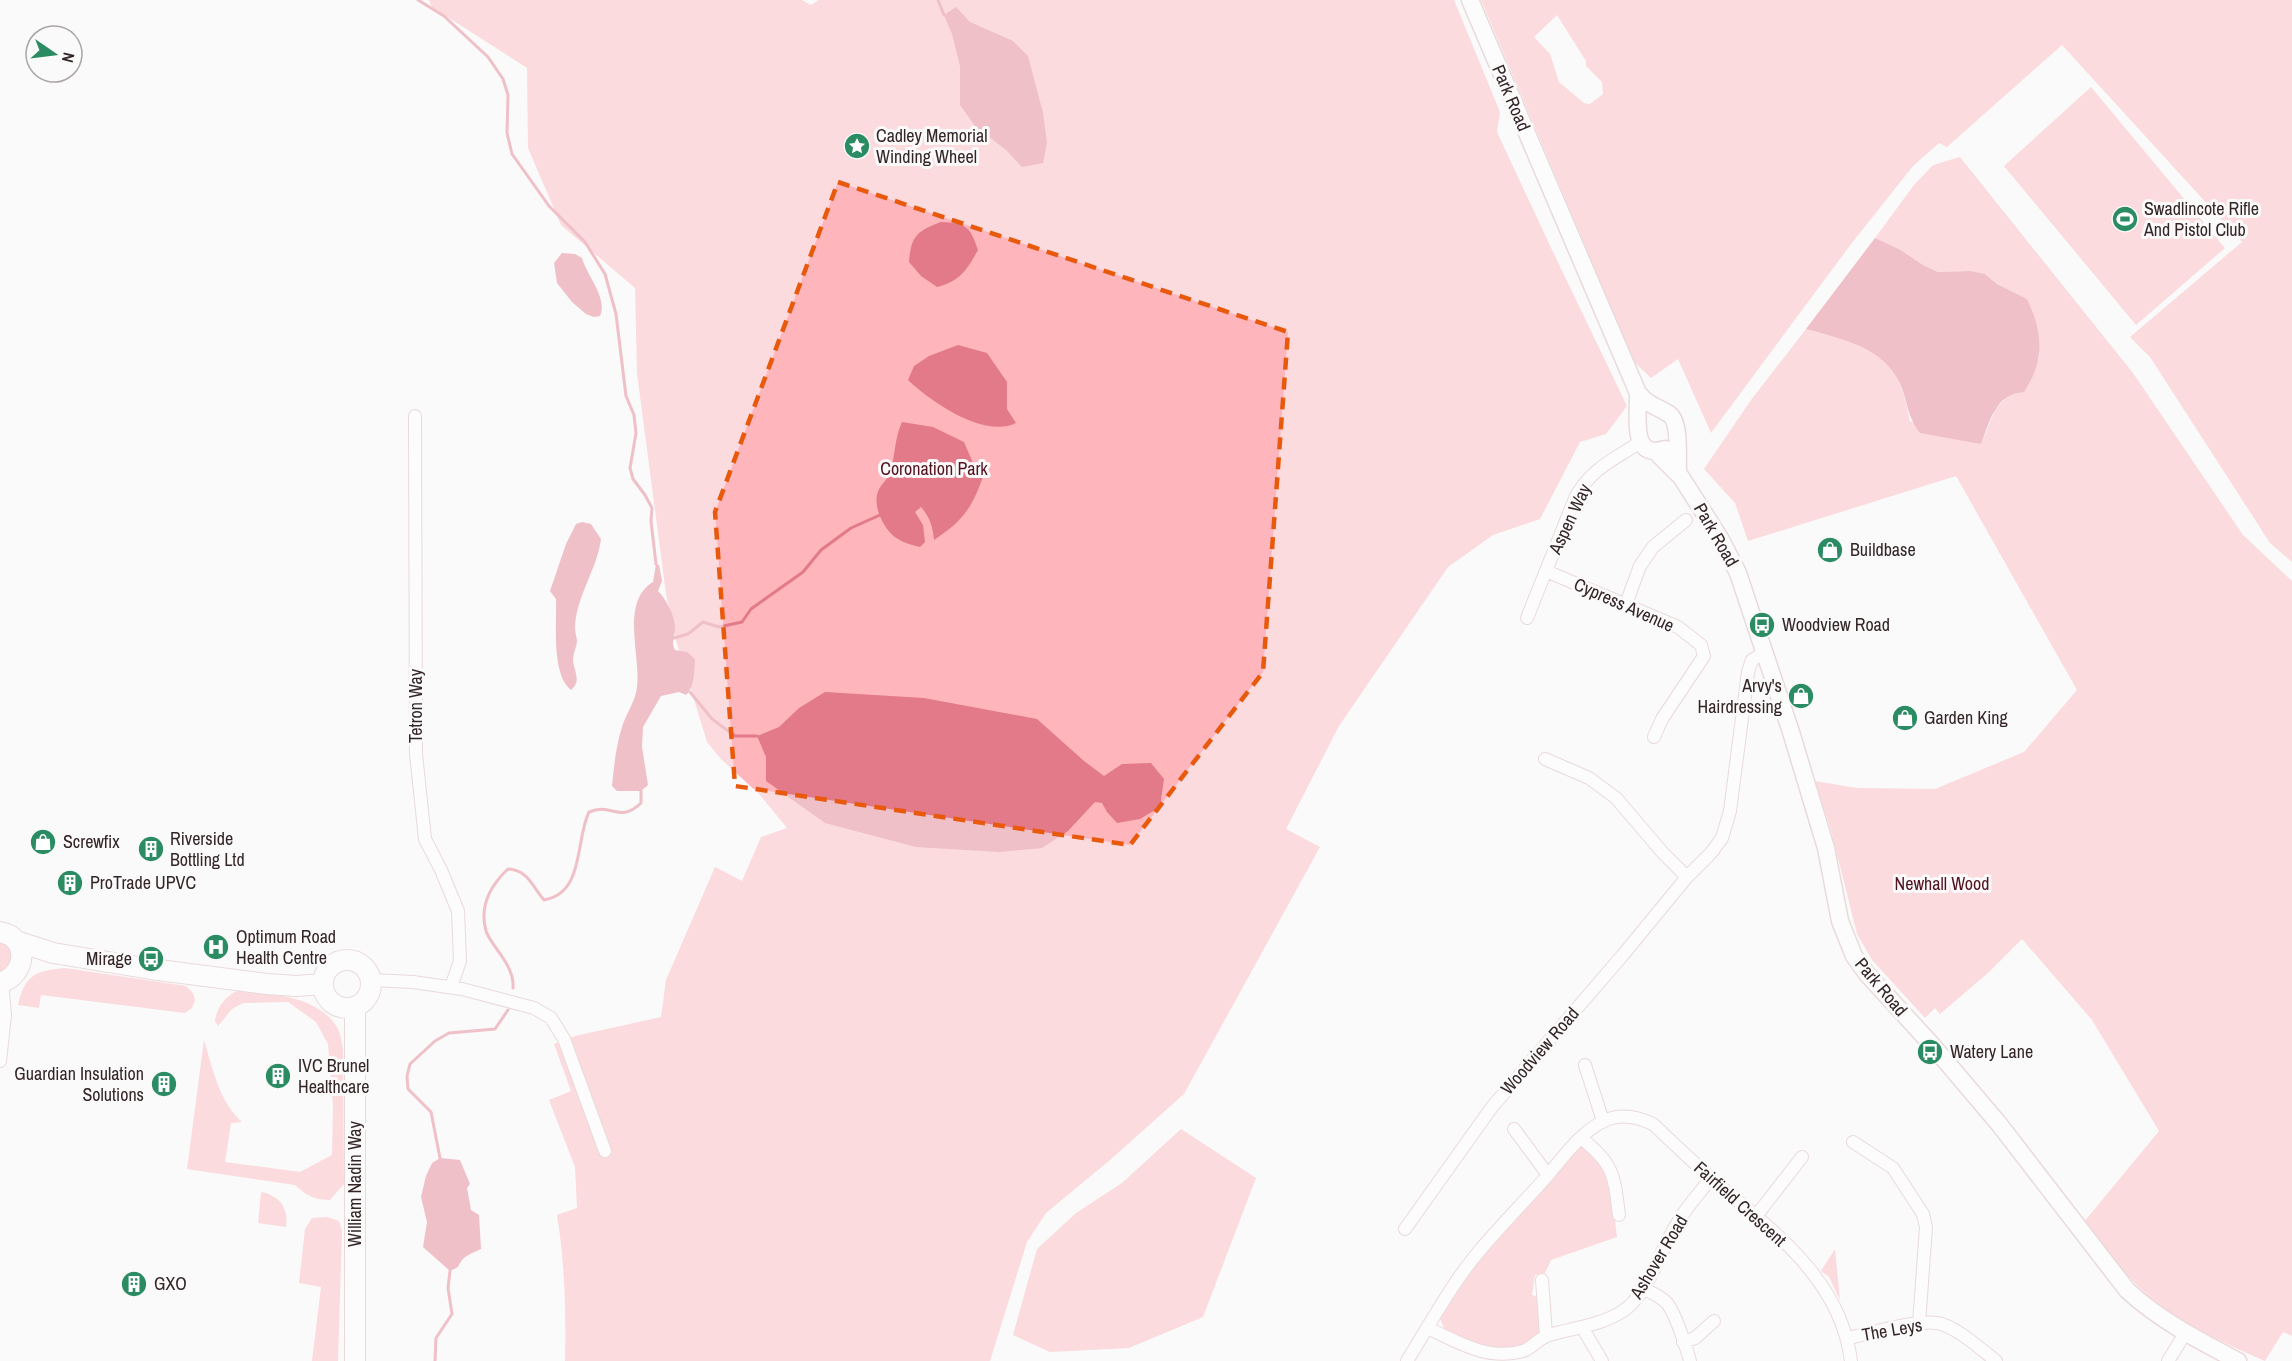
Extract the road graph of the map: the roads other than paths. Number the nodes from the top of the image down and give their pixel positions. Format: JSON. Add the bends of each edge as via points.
{"nodes":[{"id":1,"x":1470,"y":0,"type":"edge"},
{"id":2,"x":1638,"y":393,"type":"junction"},
{"id":3,"x":1660,"y":411,"type":"junction"},
{"id":4,"x":416,"y":416,"type":"dead end"},
{"id":5,"x":1639,"y":422,"type":"junction"},
{"id":6,"x":1676,"y":437,"type":"junction"},
{"id":7,"x":1640,"y":442,"type":"junction"},
{"id":8,"x":1655,"y":451,"type":"junction"},
{"id":9,"x":1678,"y":472,"type":"junction"},
{"id":10,"x":1686,"y":520,"type":"dead end"},
{"id":11,"x":1546,"y":571,"type":"junction"},
{"id":12,"x":1626,"y":604,"type":"junction"},
{"id":13,"x":1527,"y":618,"type":"dead end"},
{"id":14,"x":1765,"y":652,"type":"junction"},
{"id":15,"x":1654,"y":737,"type":"dead end"},
{"id":16,"x":1545,"y":759,"type":"dead end"},
{"id":17,"x":1687,"y":877,"type":"junction"},
{"id":18,"x":5,"y":933,"type":"edge"},
{"id":19,"x":52,"y":953,"type":"junction"},
{"id":20,"x":20,"y":967,"type":"junction"},
{"id":21,"x":371,"y":980,"type":"junction"},
{"id":22,"x":1,"y":983,"type":"edge"},
{"id":23,"x":323,"y":984,"type":"junction"},
{"id":24,"x":451,"y":987,"type":"junction"},
{"id":25,"x":355,"y":1007,"type":"junction"},
{"id":26,"x":0,"y":1061,"type":"edge"},
{"id":27,"x":1585,"y":1065,"type":"dead end"},
{"id":28,"x":1603,"y":1121,"type":"junction"},
{"id":29,"x":1514,"y":1129,"type":"dead end"},
{"id":30,"x":1581,"y":1138,"type":"junction"},
{"id":31,"x":1853,"y":1142,"type":"dead end"},
{"id":32,"x":605,"y":1151,"type":"dead end"},
{"id":33,"x":1802,"y":1157,"type":"dead end"},
{"id":34,"x":1548,"y":1175,"type":"junction"},
{"id":35,"x":1711,"y":1178,"type":"junction"},
{"id":36,"x":1619,"y":1215,"type":"dead end"},
{"id":37,"x":1756,"y":1215,"type":"junction"},
{"id":38,"x":1405,"y":1229,"type":"dead end"},
{"id":39,"x":1542,"y":1280,"type":"dead end"},
{"id":40,"x":1642,"y":1288,"type":"junction"},
{"id":41,"x":1714,"y":1321,"type":"dead end"},
{"id":42,"x":1919,"y":1324,"type":"junction"},
{"id":43,"x":1582,"y":1327,"type":"junction"},
{"id":44,"x":1428,"y":1328,"type":"junction"},
{"id":45,"x":2186,"y":1332,"type":"junction"},
{"id":46,"x":1546,"y":1335,"type":"junction"},
{"id":47,"x":1848,"y":1338,"type":"junction"},
{"id":48,"x":1683,"y":1342,"type":"junction"},
{"id":49,"x":355,"y":1361,"type":"edge"},
{"id":50,"x":1407,"y":1361,"type":"edge"},
{"id":51,"x":1602,"y":1361,"type":"edge"},
{"id":52,"x":1690,"y":1361,"type":"edge"},
{"id":53,"x":1851,"y":1361,"type":"edge"},
{"id":54,"x":1996,"y":1361,"type":"edge"},
{"id":55,"x":2168,"y":1361,"type":"edge"},
{"id":56,"x":2238,"y":1361,"type":"edge"}],
"edges":[{"from":1,"to":2,"type":"main road","name":"Park Road"},
{"from":2,"to":3,"type":"main road","name":"Park Road"},
{"from":2,"to":5,"type":"main road","name":"Park Road"},
{"from":3,"to":5,"type":"main road","via":[[1647,413]]},
{"from":3,"to":6,"type":"main road","name":"Park Road","via":[[1676,423]]},
{"from":4,"to":24,"type":"street","name":"Tetron Way","via":[[416,754],[425,838],[458,911],[460,961]]},
{"from":5,"to":7,"type":"main road","name":"Park Road"},
{"from":6,"to":8,"type":"main road","via":[[1667,448]]},
{"from":6,"to":9,"type":"main road","name":"Park Road"},
{"from":7,"to":8,"type":"main road","name":"Park Road"},
{"from":7,"to":11,"type":"street","name":"Aspen Way","via":[[1584,483]]},
{"from":8,"to":9,"type":"main road","name":"Park Road"},
{"from":9,"to":14,"type":"main road","name":"Park Road","via":[[1738,573]]},
{"from":10,"to":12,"type":"street","via":[[1653,547],[1640,566]]},
{"from":11,"to":12,"type":"street","name":"Cypress Avenue"},
{"from":11,"to":13,"type":"street","name":"Aspen Way"},
{"from":12,"to":15,"type":"street","name":"Cypress Avenue","via":[[1678,627],[1701,645],[1704,656]]},
{"from":14,"to":17,"type":"street","name":"Woodview Road","via":[[1752,660],[1748,672],[1727,825],[1711,853]]},
{"from":14,"to":45,"type":"main road","name":"Park Road","via":[[1826,848],[1840,921],[1854,956],[1999,1124],[2112,1273],[2142,1304]]},
{"from":16,"to":17,"type":"street","via":[[1589,778],[1616,798]]},
{"from":17,"to":38,"type":"street","name":"Woodview Road","via":[[1492,1107]]},
{"from":18,"to":19,"type":"main road"},
{"from":18,"to":20,"type":"main road","via":[[21,953]]},
{"from":19,"to":20,"type":"main road"},
{"from":19,"to":23,"type":"main road","via":[[267,984]]},
{"from":20,"to":22,"type":"main road"},
{"from":21,"to":23,"type":"main road","via":[[364,966],[343,960],[330,968]]},
{"from":21,"to":24,"type":"street"},
{"from":21,"to":25,"type":"main road","via":[[368,996]]},
{"from":22,"to":26,"type":"street","via":[[5,1015]]},
{"from":23,"to":25,"type":"main road","via":[[324,994],[333,1004]]},
{"from":24,"to":32,"type":"street","via":[[534,1008],[551,1018],[564,1039]]},
{"from":25,"to":49,"type":"main road","name":"William Nadin Way"},
{"from":27,"to":28,"type":"street"},
{"from":28,"to":30,"type":"street"},
{"from":28,"to":35,"type":"street","name":"Fairfield Crescent","via":[[1627,1117],[1653,1124]]},
{"from":29,"to":34,"type":"street"},
{"from":30,"to":34,"type":"street"},
{"from":30,"to":36,"type":"street","via":[[1609,1164]]},
{"from":31,"to":42,"type":"street","via":[[1893,1168],[1923,1214],[1926,1227]]},
{"from":33,"to":37,"type":"street"},
{"from":34,"to":44,"type":"street","via":[[1479,1251]]},
{"from":35,"to":37,"type":"street","name":"Fairfield Crescent"},
{"from":35,"to":40,"type":"street","name":"Ashover Road","via":[[1677,1222]]},
{"from":37,"to":47,"type":"street","name":"Fairfield Crescent","via":[[1814,1273]]},
{"from":39,"to":46,"type":"street"},
{"from":40,"to":43,"type":"street","name":"Ashover Road","via":[[1622,1312]]},
{"from":40,"to":48,"type":"street","via":[[1666,1303]]},
{"from":41,"to":48,"type":"street","via":[[1695,1338]]},
{"from":42,"to":47,"type":"street","name":"The Leys"},
{"from":42,"to":54,"type":"street","name":"The Leys","via":[[1938,1323],[1951,1328]]},
{"from":43,"to":46,"type":"street","name":"Ashover Road"},
{"from":43,"to":51,"type":"street"},
{"from":44,"to":46,"type":"street","name":"Ashover Road","via":[[1478,1352],[1495,1355],[1524,1351]]},
{"from":44,"to":50,"type":"street"},
{"from":45,"to":55,"type":"street"},
{"from":45,"to":56,"type":"main road","name":"Park Road"},
{"from":47,"to":53,"type":"street","name":"Fairfield Crescent"},
{"from":48,"to":52,"type":"street"}]}
